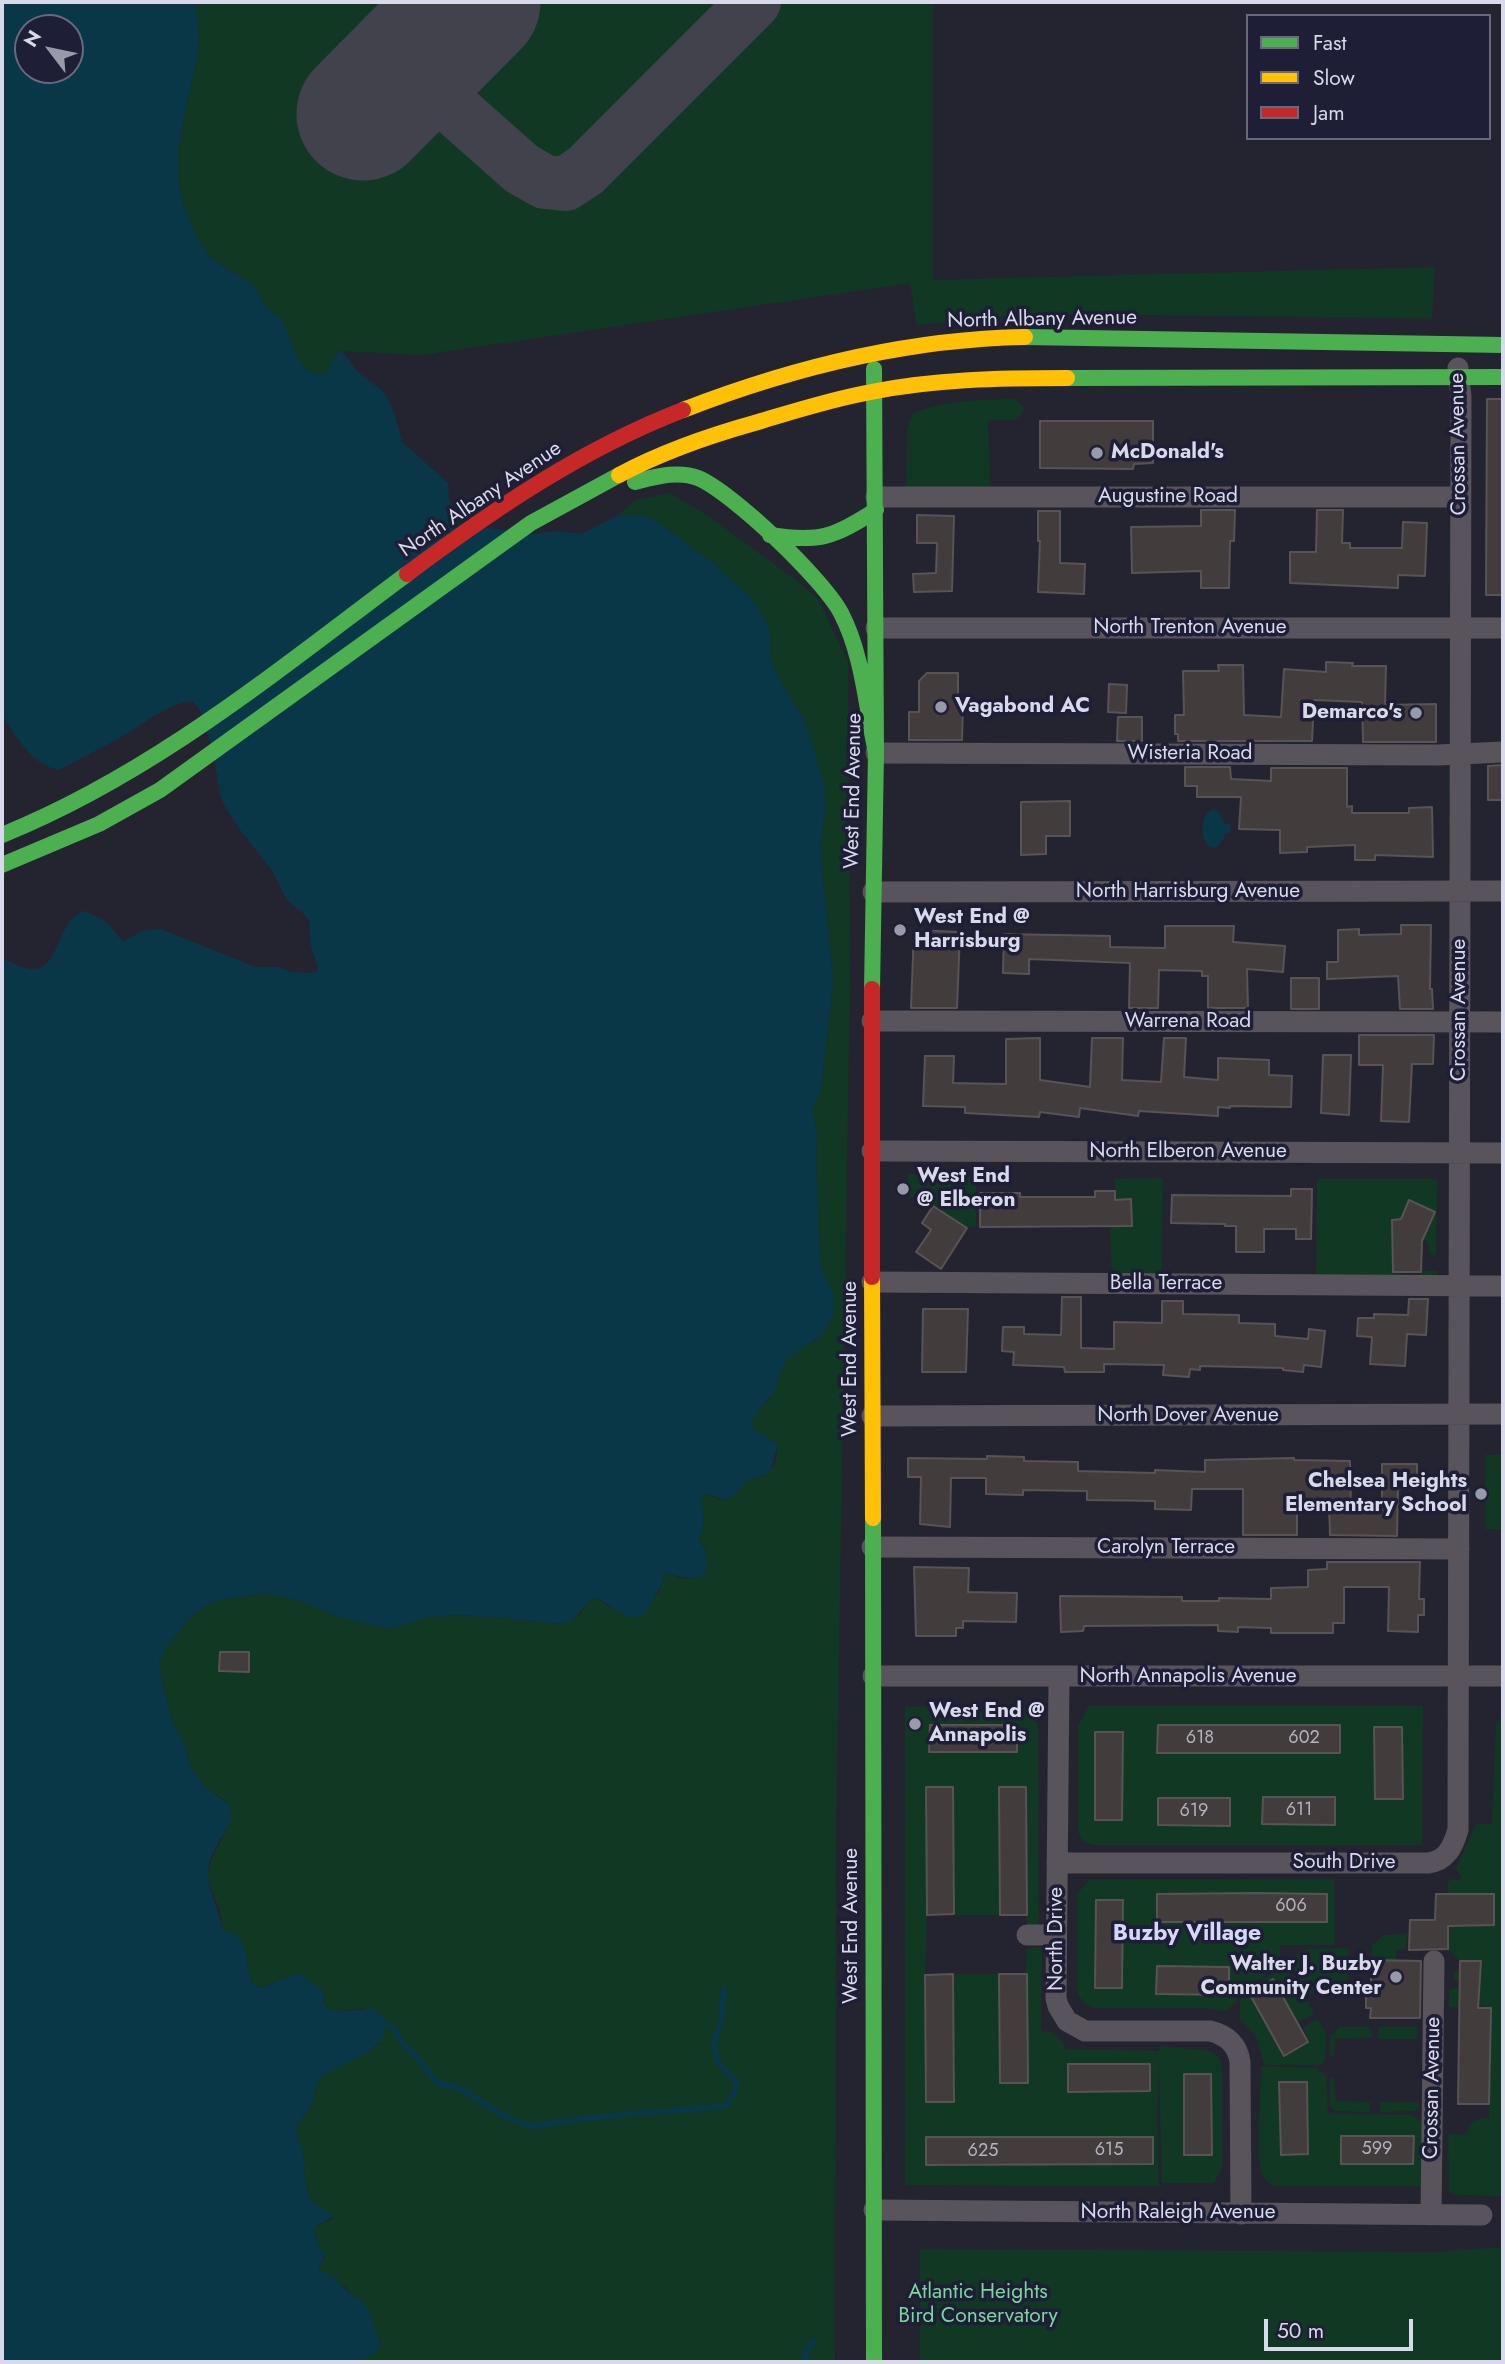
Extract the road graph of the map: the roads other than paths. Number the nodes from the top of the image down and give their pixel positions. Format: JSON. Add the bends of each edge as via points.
{"nodes":[{"id":1,"x":1457,"y":345,"type":"junction"},
{"id":2,"x":1503,"y":345,"type":"edge"},
{"id":3,"x":874,"y":355,"type":"junction"},
{"id":4,"x":1503,"y":377,"type":"edge"},
{"id":5,"x":1459,"y":378,"type":"junction"},
{"id":6,"x":873,"y":391,"type":"junction"},
{"id":7,"x":1460,"y":497,"type":"junction"},
{"id":8,"x":566,"y":503,"type":"junction"},
{"id":9,"x":876,"y":503,"type":"junction"},
{"id":10,"x":770,"y":535,"type":"junction"},
{"id":11,"x":1460,"y":627,"type":"junction"},
{"id":12,"x":876,"y":628,"type":"junction"},
{"id":13,"x":1503,"y":628,"type":"edge"},
{"id":14,"x":1503,"y":752,"type":"edge"},
{"id":15,"x":876,"y":753,"type":"junction"},
{"id":16,"x":1459,"y":753,"type":"junction"},
{"id":17,"x":2,"y":835,"type":"edge"},
{"id":18,"x":2,"y":865,"type":"edge"},
{"id":19,"x":1459,"y":891,"type":"junction"},
{"id":20,"x":1503,"y":891,"type":"edge"},
{"id":21,"x":873,"y":892,"type":"junction"},
{"id":22,"x":872,"y":1021,"type":"junction"},
{"id":23,"x":1459,"y":1022,"type":"junction"},
{"id":24,"x":1503,"y":1022,"type":"edge"},
{"id":25,"x":872,"y":1151,"type":"junction"},
{"id":26,"x":1460,"y":1153,"type":"junction"},
{"id":27,"x":1503,"y":1153,"type":"edge"},
{"id":28,"x":872,"y":1282,"type":"junction"},
{"id":29,"x":1459,"y":1285,"type":"junction"},
{"id":30,"x":1503,"y":1286,"type":"edge"},
{"id":31,"x":1503,"y":1414,"type":"edge"},
{"id":32,"x":1460,"y":1415,"type":"junction"},
{"id":33,"x":872,"y":1416,"type":"junction"},
{"id":34,"x":872,"y":1547,"type":"junction"},
{"id":35,"x":1459,"y":1549,"type":"junction"},
{"id":36,"x":873,"y":1676,"type":"junction"},
{"id":37,"x":1458,"y":1676,"type":"junction"},
{"id":38,"x":1503,"y":1676,"type":"edge"},
{"id":39,"x":1059,"y":1677,"type":"junction"},
{"id":40,"x":1057,"y":1863,"type":"junction"},
{"id":41,"x":1370,"y":1863,"type":"junction"},
{"id":42,"x":1370,"y":1885,"type":"dead end"},
{"id":43,"x":1056,"y":1941,"type":"junction"},
{"id":44,"x":1027,"y":1942,"type":"dead end"},
{"id":45,"x":1434,"y":1961,"type":"dead end"},
{"id":46,"x":874,"y":2210,"type":"junction"},
{"id":47,"x":1241,"y":2214,"type":"junction"},
{"id":48,"x":1431,"y":2215,"type":"junction"},
{"id":49,"x":1482,"y":2215,"type":"dead end"},
{"id":50,"x":874,"y":2362,"type":"edge"}],
"edges":[{"from":1,"to":2,"type":"main road","name":"North Albany Avenue"},
{"from":1,"to":3,"type":"main road","name":"North Albany Avenue","via":[[1021,337],[945,342]]},
{"from":1,"to":5,"type":"street","name":"Crossan Avenue"},
{"from":3,"to":6,"type":"main road","name":"West End Avenue"},
{"from":3,"to":17,"type":"main road","name":"North Albany Avenue","via":[[786,375],[679,411],[594,450],[516,497],[168,750],[75,804]]},
{"from":4,"to":5,"type":"main road"},
{"from":5,"to":6,"type":"main road","via":[[1028,376]]},
{"from":5,"to":7,"type":"street","name":"Crossan Avenue"},
{"from":6,"to":8,"type":"main road","via":[[722,432],[638,465]]},
{"from":6,"to":9,"type":"main road","name":"West End Avenue"},
{"from":7,"to":9,"type":"street","name":"Augustine Road"},
{"from":7,"to":11,"type":"street","name":"Crossan Avenue"},
{"from":8,"to":10,"type":"main road","via":[[654,476],[690,476],[718,489]]},
{"from":8,"to":18,"type":"main road","via":[[531,523],[150,796],[99,824]]},
{"from":9,"to":10,"type":"main road","via":[[845,530],[822,539]]},
{"from":9,"to":12,"type":"main road","name":"West End Avenue"},
{"from":10,"to":15,"type":"main road","via":[[837,604],[854,652]]},
{"from":11,"to":12,"type":"street","name":"North Trenton Avenue"},
{"from":11,"to":13,"type":"street","name":"North Trenton Avenue"},
{"from":11,"to":16,"type":"street","name":"Crossan Avenue"},
{"from":12,"to":15,"type":"main road","name":"West End Avenue"},
{"from":14,"to":16,"type":"street","name":"Wisteria Road"},
{"from":15,"to":16,"type":"street","name":"Wisteria Road"},
{"from":15,"to":21,"type":"main road","name":"West End Avenue"},
{"from":16,"to":19,"type":"street","name":"Crossan Avenue"},
{"from":19,"to":20,"type":"street","name":"North Harrisburg Avenue"},
{"from":19,"to":21,"type":"street","name":"North Harrisburg Avenue"},
{"from":19,"to":23,"type":"street","name":"Crossan Avenue"},
{"from":21,"to":22,"type":"main road","name":"West End Avenue"},
{"from":22,"to":23,"type":"street","name":"Warrena Road"},
{"from":22,"to":25,"type":"main road","name":"West End Avenue"},
{"from":23,"to":24,"type":"street","name":"Warrena Road"},
{"from":23,"to":26,"type":"street","name":"Crossan Avenue"},
{"from":25,"to":26,"type":"street","name":"North Elberon Avenue"},
{"from":25,"to":28,"type":"main road","name":"West End Avenue"},
{"from":26,"to":27,"type":"street","name":"North Elberon Avenue"},
{"from":26,"to":29,"type":"street","name":"Crossan Avenue"},
{"from":28,"to":29,"type":"street","name":"Bella Terrace"},
{"from":28,"to":33,"type":"main road","name":"West End Avenue"},
{"from":29,"to":30,"type":"street","name":"Bella Terrace"},
{"from":29,"to":32,"type":"street","name":"Crossan Avenue"},
{"from":31,"to":32,"type":"street","name":"North Dover Avenue"},
{"from":32,"to":33,"type":"street","name":"North Dover Avenue"},
{"from":32,"to":35,"type":"street","name":"Crossan Avenue"},
{"from":33,"to":34,"type":"main road","name":"West End Avenue"},
{"from":34,"to":35,"type":"street","name":"Carolyn Terrace"},
{"from":34,"to":36,"type":"main road","name":"West End Avenue"},
{"from":35,"to":37,"type":"street","name":"Crossan Avenue"},
{"from":36,"to":39,"type":"street","name":"North Annapolis Avenue"},
{"from":36,"to":46,"type":"main road","name":"West End Avenue"},
{"from":37,"to":38,"type":"street","name":"North Annapolis Avenue"},
{"from":37,"to":39,"type":"street","name":"North Annapolis Avenue"},
{"from":37,"to":41,"type":"street","name":"South Drive","via":[[1458,1830],[1453,1846],[1433,1863]]},
{"from":39,"to":40,"type":"street","name":"North Drive"},
{"from":40,"to":41,"type":"street","name":"South Drive"},
{"from":40,"to":43,"type":"street","name":"North Drive"},
{"from":41,"to":42,"type":"street"},
{"from":43,"to":44,"type":"street"},
{"from":43,"to":47,"type":"street","name":"North Drive","via":[[1056,1998],[1062,2015],[1074,2026],[1085,2031],[1210,2031],[1235,2047],[1240,2062]]},
{"from":45,"to":48,"type":"street","name":"Crossan Avenue"},
{"from":46,"to":47,"type":"street","name":"North Raleigh Avenue"},
{"from":46,"to":50,"type":"main road","name":"West End Avenue"},
{"from":47,"to":48,"type":"street","name":"North Raleigh Avenue"},
{"from":48,"to":49,"type":"street","name":"North Raleigh Avenue"}]}
